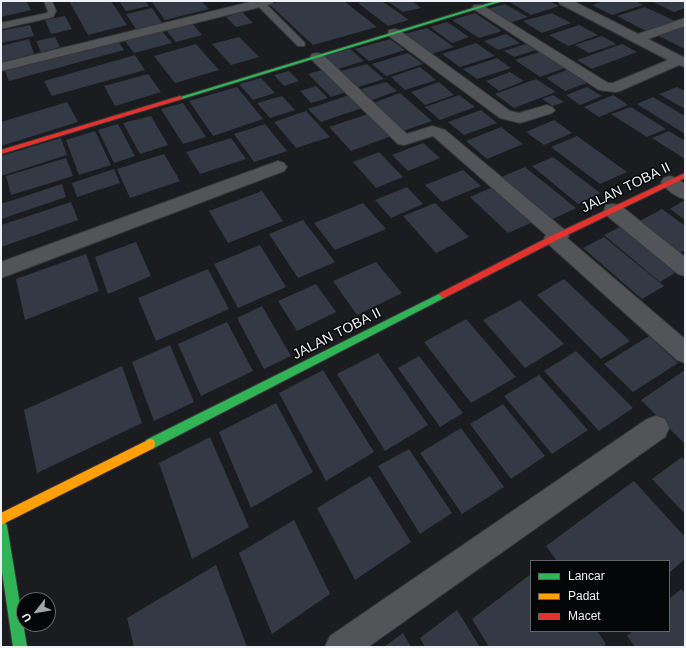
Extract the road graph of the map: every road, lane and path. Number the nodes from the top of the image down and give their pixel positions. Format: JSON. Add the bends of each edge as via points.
{"nodes":[{"id":1,"x":48,"y":1,"type":"edge"},
{"id":2,"x":501,"y":1,"type":"edge"},
{"id":3,"x":564,"y":1,"type":"edge"},
{"id":4,"x":264,"y":2,"type":"edge"},
{"id":5,"x":478,"y":8,"type":"junction"},
{"id":6,"x":685,"y":22,"type":"edge"},
{"id":7,"x":1,"y":26,"type":"edge"},
{"id":8,"x":394,"y":33,"type":"junction"},
{"id":9,"x":636,"y":39,"type":"junction"},
{"id":10,"x":301,"y":44,"type":"dead end"},
{"id":11,"x":317,"y":57,"type":"junction"},
{"id":12,"x":682,"y":61,"type":"edge"},
{"id":13,"x":1,"y":67,"type":"edge"},
{"id":14,"x":547,"y":110,"type":"dead end"},
{"id":15,"x":1,"y":152,"type":"edge"},
{"id":16,"x":278,"y":167,"type":"dead end"},
{"id":17,"x":677,"y":178,"type":"edge"},
{"id":18,"x":685,"y":193,"type":"edge"},
{"id":19,"x":613,"y":210,"type":"junction"},
{"id":20,"x":556,"y":237,"type":"junction"},
{"id":21,"x":685,"y":268,"type":"edge"},
{"id":22,"x":1,"y":270,"type":"edge"},
{"id":23,"x":685,"y":353,"type":"edge"},
{"id":24,"x":656,"y":428,"type":"dead end"},
{"id":25,"x":1,"y":519,"type":"edge"},
{"id":26,"x":1,"y":526,"type":"edge"},
{"id":27,"x":20,"y":647,"type":"edge"},
{"id":28,"x":341,"y":647,"type":"edge"}],
"edges":[{"from":1,"to":7,"type":"lane","via":[[52,11],[50,15]]},
{"from":2,"to":5,"type":"street"},
{"from":3,"to":9,"type":"street"},
{"from":4,"to":10,"type":"lane"},
{"from":4,"to":13,"type":"street"},
{"from":5,"to":8,"type":"street"},
{"from":5,"to":12,"type":"street","via":[[604,87],[615,88]]},
{"from":6,"to":9,"type":"street"},
{"from":8,"to":11,"type":"street"},
{"from":8,"to":14,"type":"street","via":[[505,115],[520,118]]},
{"from":9,"to":12,"type":"street"},
{"from":11,"to":15,"type":"street"},
{"from":11,"to":20,"type":"street","via":[[404,140],[432,131],[439,133]]},
{"from":16,"to":22,"type":"street"},
{"from":17,"to":18,"type":"street"},
{"from":17,"to":19,"type":"street","name":"JALAN TOBA II"},
{"from":19,"to":20,"type":"street","name":"JALAN TOBA II"},
{"from":19,"to":21,"type":"street"},
{"from":20,"to":23,"type":"street"},
{"from":20,"to":25,"type":"street","name":"JALAN TOBA II"},
{"from":24,"to":28,"type":"street"},
{"from":26,"to":27,"type":"street"}]}
